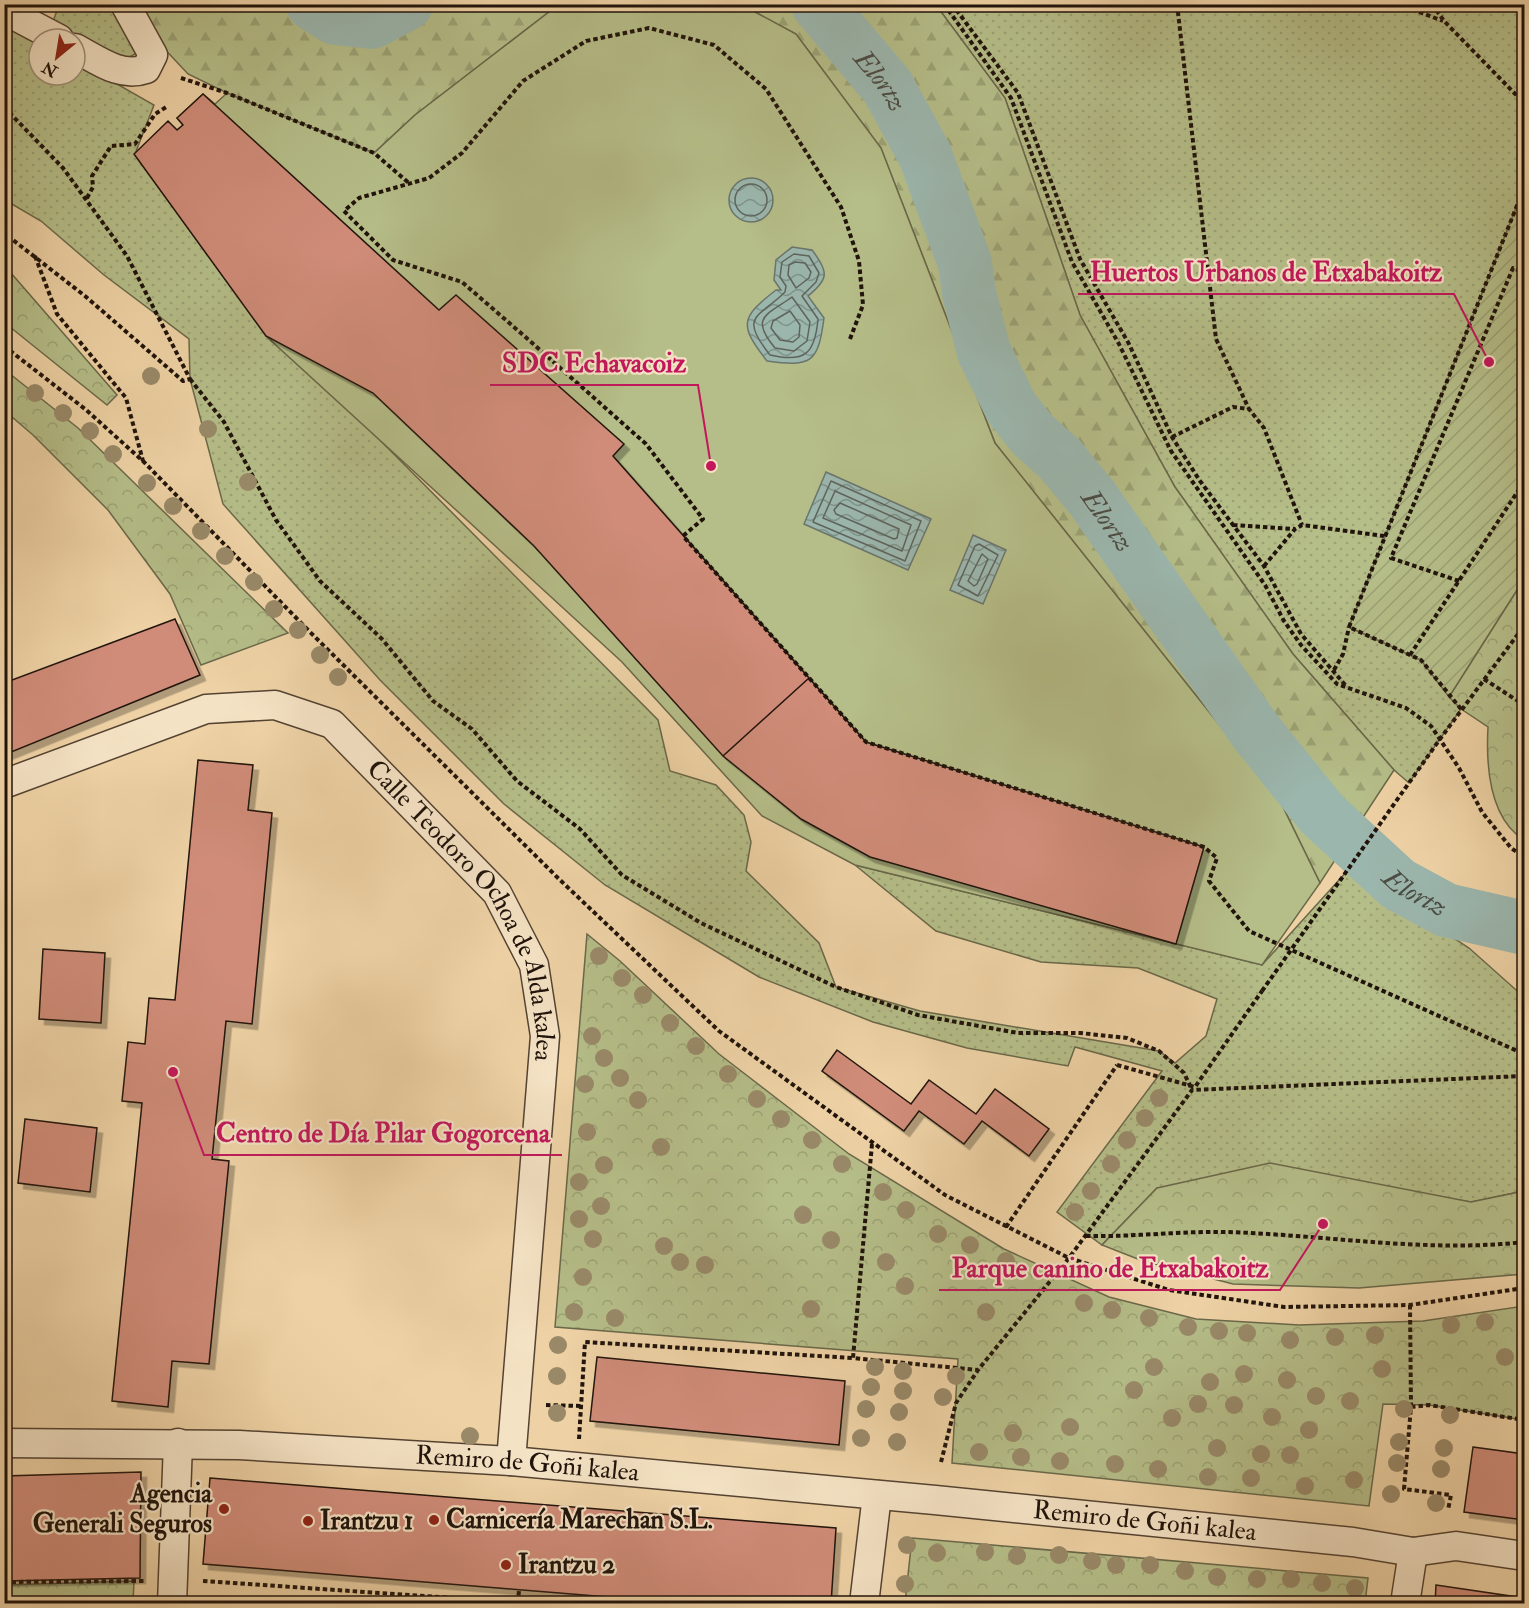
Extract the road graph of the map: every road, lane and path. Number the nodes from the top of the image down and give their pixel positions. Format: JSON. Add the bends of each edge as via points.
{"nodes":[{"id":1,"x":125,"y":4,"type":"edge"},
{"id":2,"x":944,"y":4,"type":"edge"},
{"id":3,"x":952,"y":4,"type":"edge"},
{"id":4,"x":1177,"y":4,"type":"edge"},
{"id":5,"x":1398,"y":4,"type":"edge"},
{"id":6,"x":1432,"y":4,"type":"edge"},
{"id":7,"x":4,"y":10,"type":"edge"},
{"id":8,"x":1444,"y":21,"type":"junction"},
{"id":9,"x":36,"y":27,"type":"edge"},
{"id":10,"x":87,"y":54,"type":"edge"},
{"id":11,"x":181,"y":78,"type":"dead end"},
{"id":12,"x":1524,"y":103,"type":"edge"},
{"id":13,"x":168,"y":106,"type":"dead end"},
{"id":14,"x":4,"y":107,"type":"edge"},
{"id":15,"x":411,"y":184,"type":"junction"},
{"id":16,"x":1524,"y":188,"type":"edge"},
{"id":17,"x":87,"y":198,"type":"junction"},
{"id":18,"x":4,"y":233,"type":"edge"},
{"id":19,"x":35,"y":255,"type":"junction"},
{"id":20,"x":1524,"y":273,"type":"edge"},
{"id":21,"x":850,"y":339,"type":"dead end"},
{"id":22,"x":4,"y":346,"type":"edge"},
{"id":23,"x":190,"y":379,"type":"junction"},
{"id":24,"x":1249,"y":409,"type":"junction"},
{"id":25,"x":1172,"y":437,"type":"junction"},
{"id":26,"x":143,"y":460,"type":"junction"},
{"id":27,"x":1524,"y":482,"type":"edge"},
{"id":28,"x":1233,"y":525,"type":"junction"},
{"id":29,"x":1302,"y":525,"type":"junction"},
{"id":30,"x":1295,"y":529,"type":"junction"},
{"id":31,"x":1384,"y":536,"type":"junction"},
{"id":32,"x":1264,"y":566,"type":"junction"},
{"id":33,"x":1459,"y":581,"type":"junction"},
{"id":34,"x":1524,"y":626,"type":"edge"},
{"id":35,"x":1349,"y":627,"type":"junction"},
{"id":36,"x":1410,"y":655,"type":"junction"},
{"id":37,"x":1334,"y":670,"type":"junction"},
{"id":38,"x":1484,"y":679,"type":"junction"},
{"id":39,"x":1347,"y":688,"type":"junction"},
{"id":40,"x":1524,"y":705,"type":"edge"},
{"id":41,"x":1461,"y":709,"type":"junction"},
{"id":42,"x":1440,"y":739,"type":"junction"},
{"id":43,"x":4,"y":784,"type":"edge"},
{"id":44,"x":1524,"y":856,"type":"edge"},
{"id":45,"x":1290,"y":950,"type":"junction"},
{"id":46,"x":1524,"y":1054,"type":"edge"},
{"id":47,"x":1524,"y":1077,"type":"edge"},
{"id":48,"x":1192,"y":1090,"type":"junction"},
{"id":49,"x":872,"y":1143,"type":"junction"},
{"id":50,"x":1006,"y":1227,"type":"junction"},
{"id":51,"x":1085,"y":1236,"type":"junction"},
{"id":52,"x":1524,"y":1242,"type":"edge"},
{"id":53,"x":1070,"y":1258,"type":"junction"},
{"id":54,"x":1524,"y":1288,"type":"edge"},
{"id":55,"x":1410,"y":1305,"type":"junction"},
{"id":56,"x":853,"y":1358,"type":"junction"},
{"id":57,"x":978,"y":1370,"type":"junction"},
{"id":58,"x":546,"y":1405,"type":"dead end"},
{"id":59,"x":581,"y":1406,"type":"junction"},
{"id":60,"x":1410,"y":1407,"type":"junction"},
{"id":61,"x":1524,"y":1420,"type":"edge"},
{"id":62,"x":579,"y":1439,"type":"dead end"},
{"id":63,"x":4,"y":1443,"type":"edge"},
{"id":64,"x":178,"y":1443,"type":"junction"},
{"id":65,"x":511,"y":1461,"type":"junction"},
{"id":66,"x":941,"y":1462,"type":"dead end"},
{"id":67,"x":877,"y":1495,"type":"junction"},
{"id":68,"x":1448,"y":1510,"type":"dead end"},
{"id":69,"x":1413,"y":1552,"type":"junction"},
{"id":70,"x":1524,"y":1556,"type":"edge"},
{"id":71,"x":144,"y":1581,"type":"dead end"},
{"id":72,"x":203,"y":1581,"type":"dead end"},
{"id":73,"x":4,"y":1582,"type":"edge"},
{"id":74,"x":519,"y":1590,"type":"dead end"},
{"id":75,"x":518,"y":1603,"type":"edge"},
{"id":76,"x":172,"y":1604,"type":"edge"},
{"id":77,"x":543,"y":1604,"type":"edge"},
{"id":78,"x":864,"y":1604,"type":"edge"},
{"id":79,"x":1405,"y":1604,"type":"edge"}],
"edges":[{"from":1,"to":10,"type":"street","via":[[153,56],[146,69],[134,74],[120,71]]},
{"from":2,"to":39,"type":"path","via":[[1011,98],[1072,262],[1119,344],[1171,451],[1265,585],[1301,645],[1337,684]]},
{"from":3,"to":25,"type":"path","via":[[1018,93],[1080,260],[1129,345]]},
{"from":4,"to":24,"type":"path","via":[[1216,339]]},
{"from":5,"to":8,"type":"path"},
{"from":6,"to":8,"type":"path"},
{"from":7,"to":9,"type":"street"},
{"from":8,"to":12,"type":"path"},
{"from":11,"to":15,"type":"path","via":[[374,153]]},
{"from":13,"to":17,"type":"path","via":[[155,114],[135,144],[111,146],[92,176],[93,187]]},
{"from":14,"to":17,"type":"path"},
{"from":15,"to":21,"type":"path","via":[[429,178],[462,153],[523,81],[586,41],[649,28],[714,45],[766,89],[841,207],[859,261],[863,305]]},
{"from":15,"to":45,"type":"path","via":[[359,198],[344,210],[393,260],[462,282],[646,444],[703,519],[683,536],[866,742],[1204,847],[1217,858],[1209,881],[1249,932]]},
{"from":16,"to":31,"type":"path"},
{"from":17,"to":23,"type":"path","via":[[127,256]]},
{"from":18,"to":19,"type":"path"},
{"from":19,"to":23,"type":"path","via":[[183,381]]},
{"from":19,"to":26,"type":"path","via":[[57,314],[126,398]]},
{"from":20,"to":33,"type":"path","via":[[1512,268],[1391,558]]},
{"from":22,"to":26,"type":"path"},
{"from":23,"to":48,"type":"path","via":[[224,422],[276,520],[320,581],[382,639],[433,701],[472,729],[517,781],[580,829],[622,875],[701,923],[836,987],[918,1015],[1018,1033],[1127,1038],[1159,1051],[1184,1073]]},
{"from":24,"to":25,"type":"path","via":[[1233,407]]},
{"from":24,"to":29,"type":"path","via":[[1264,428]]},
{"from":25,"to":28,"type":"path"},
{"from":26,"to":49,"type":"path","via":[[552,872],[719,1031]]},
{"from":27,"to":33,"type":"path"},
{"from":28,"to":30,"type":"path"},
{"from":28,"to":32,"type":"path"},
{"from":29,"to":30,"type":"path"},
{"from":29,"to":31,"type":"path"},
{"from":30,"to":32,"type":"path"},
{"from":31,"to":35,"type":"path"},
{"from":32,"to":37,"type":"path","via":[[1302,634]]},
{"from":33,"to":36,"type":"path"},
{"from":34,"to":38,"type":"path"},
{"from":35,"to":36,"type":"path"},
{"from":35,"to":37,"type":"path","via":[[1343,654]]},
{"from":36,"to":41,"type":"path","via":[[1421,660]]},
{"from":37,"to":39,"type":"path"},
{"from":38,"to":40,"type":"path"},
{"from":38,"to":41,"type":"path"},
{"from":39,"to":42,"type":"path","via":[[1406,708],[1431,726]]},
{"from":41,"to":42,"type":"path"},
{"from":42,"to":44,"type":"path","via":[[1482,812],[1511,848]]},
{"from":42,"to":45,"type":"path"},
{"from":43,"to":65,"type":"street","name":"Calle Teodoro Ochoa de Alda kalea","via":[[206,710],[274,705],[332,724],[497,893],[534,965],[545,1036]]},
{"from":45,"to":46,"type":"path"},
{"from":45,"to":50,"type":"path","bridge":true,"via":[[1195,1088],[1117,1065]]},
{"from":47,"to":48,"type":"path"},
{"from":48,"to":51,"type":"path"},
{"from":49,"to":50,"type":"path","via":[[945,1195]]},
{"from":49,"to":56,"type":"path"},
{"from":50,"to":53,"type":"path"},
{"from":51,"to":52,"type":"path","via":[[1227,1232],[1424,1246]]},
{"from":51,"to":53,"type":"path"},
{"from":53,"to":55,"type":"path","via":[[1168,1290],[1284,1307]]},
{"from":53,"to":57,"type":"path"},
{"from":54,"to":55,"type":"path"},
{"from":55,"to":60,"type":"path"},
{"from":56,"to":57,"type":"path"},
{"from":56,"to":59,"type":"path","via":[[585,1342]]},
{"from":57,"to":66,"type":"path","via":[[956,1403]]},
{"from":58,"to":59,"type":"path"},
{"from":59,"to":62,"type":"path"},
{"from":60,"to":61,"type":"path","via":[[1429,1406]]},
{"from":60,"to":68,"type":"path","via":[[1404,1489],[1451,1496]]},
{"from":63,"to":64,"type":"street","name":"Remiro de Goñi kalea"},
{"from":64,"to":65,"type":"street","name":"Remiro de Goñi kalea"},
{"from":64,"to":76,"type":"street"},
{"from":65,"to":67,"type":"street","name":"Remiro de Goñi kalea"},
{"from":67,"to":69,"type":"street","name":"Remiro de Goñi kalea","via":[[1353,1542]]},
{"from":67,"to":78,"type":"street"},
{"from":69,"to":70,"type":"street","name":"Remiro de Goñi kalea","via":[[1456,1546]]},
{"from":69,"to":79,"type":"street"},
{"from":71,"to":73,"type":"path"},
{"from":72,"to":75,"type":"path"},
{"from":74,"to":75,"type":"path"},
{"from":75,"to":77,"type":"path"}]}
